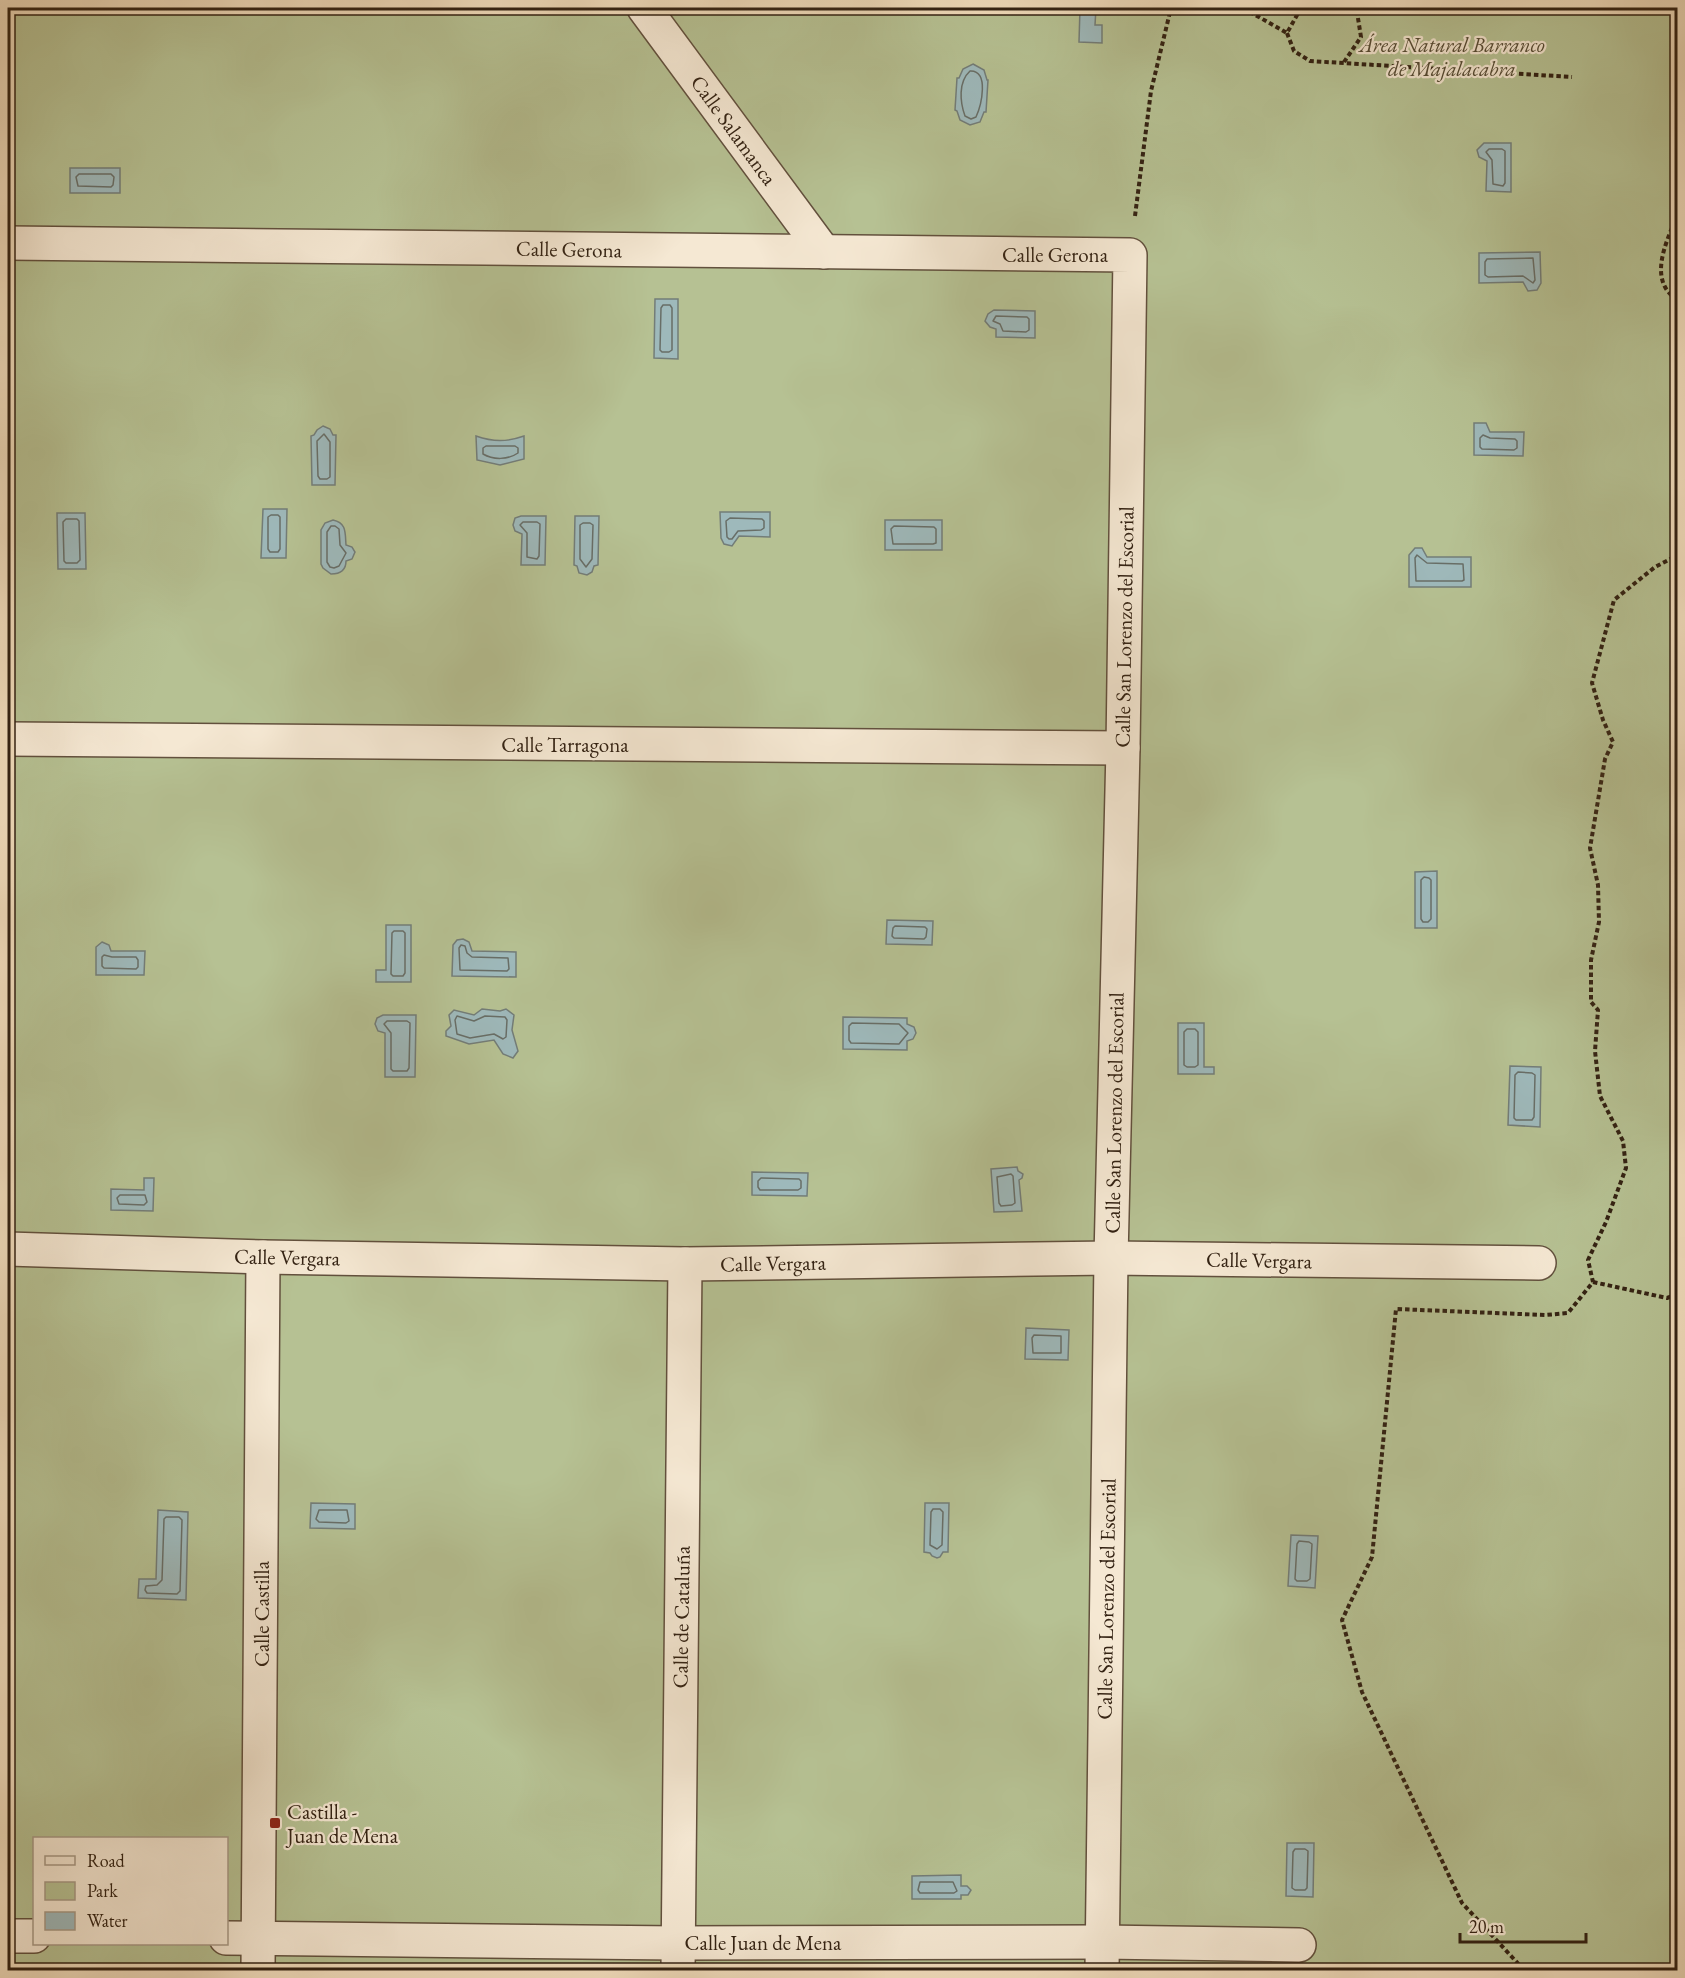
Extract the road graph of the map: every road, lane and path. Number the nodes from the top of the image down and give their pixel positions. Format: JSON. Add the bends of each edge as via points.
{"nodes":[{"id":1,"x":644,"y":8,"type":"edge"},
{"id":2,"x":1171,"y":8,"type":"edge"},
{"id":3,"x":1243,"y":8,"type":"edge"},
{"id":4,"x":1301,"y":8,"type":"edge"},
{"id":5,"x":1353,"y":8,"type":"edge"},
{"id":6,"x":1287,"y":33,"type":"junction"},
{"id":7,"x":1344,"y":63,"type":"junction"},
{"id":8,"x":1572,"y":77,"type":"dead end"},
{"id":9,"x":1677,"y":214,"type":"edge"},
{"id":10,"x":8,"y":243,"type":"edge"},
{"id":11,"x":824,"y":252,"type":"junction"},
{"id":12,"x":1130,"y":255,"type":"junction"},
{"id":13,"x":1677,"y":300,"type":"edge"},
{"id":14,"x":1677,"y":555,"type":"edge"},
{"id":15,"x":8,"y":739,"type":"edge"},
{"id":16,"x":1123,"y":748,"type":"junction"},
{"id":17,"x":8,"y":1249,"type":"edge"},
{"id":18,"x":263,"y":1257,"type":"junction"},
{"id":19,"x":1111,"y":1257,"type":"junction"},
{"id":20,"x":1539,"y":1263,"type":"dead end"},
{"id":21,"x":685,"y":1264,"type":"junction"},
{"id":22,"x":1593,"y":1282,"type":"junction"},
{"id":23,"x":1677,"y":1294,"type":"edge"},
{"id":24,"x":8,"y":1936,"type":"edge"},
{"id":25,"x":33,"y":1936,"type":"edge"},
{"id":26,"x":228,"y":1938,"type":"edge"},
{"id":27,"x":258,"y":1938,"type":"junction"},
{"id":28,"x":1299,"y":1945,"type":"dead end"},
{"id":29,"x":1102,"y":1956,"type":"edge"},
{"id":30,"x":677,"y":1957,"type":"edge"},
{"id":31,"x":258,"y":1971,"type":"edge"},
{"id":32,"x":1524,"y":1971,"type":"edge"}],
"edges":[{"from":1,"to":11,"type":"street","name":"Calle Salamanca"},
{"from":2,"to":12,"type":"path","via":[[1151,92]]},
{"from":3,"to":6,"type":"path"},
{"from":4,"to":6,"type":"path"},
{"from":5,"to":7,"type":"path","via":[[1361,37]]},
{"from":6,"to":7,"type":"path","via":[[1294,51],[1310,61]]},
{"from":7,"to":8,"type":"path"},
{"from":9,"to":13,"type":"path","via":[[1659,270],[1669,294]]},
{"from":10,"to":11,"type":"street","name":"Calle Gerona"},
{"from":11,"to":12,"type":"street","name":"Calle Gerona"},
{"from":12,"to":16,"type":"street","name":"Calle San Lorenzo del Escorial"},
{"from":14,"to":22,"type":"path","via":[[1655,567],[1614,600],[1592,683],[1613,742],[1605,759],[1590,848],[1598,885],[1599,922],[1591,960],[1591,1002],[1598,1010],[1595,1051],[1600,1096],[1623,1141],[1626,1168],[1588,1260]]},
{"from":15,"to":16,"type":"street","name":"Calle Tarragona"},
{"from":16,"to":19,"type":"street","name":"Calle San Lorenzo del Escorial"},
{"from":17,"to":18,"type":"street","name":"Calle Vergara"},
{"from":18,"to":21,"type":"street","name":"Calle Vergara"},
{"from":18,"to":27,"type":"street","name":"Calle Castilla"},
{"from":19,"to":20,"type":"street","name":"Calle Vergara"},
{"from":19,"to":21,"type":"street","name":"Calle Vergara"},
{"from":19,"to":29,"type":"street","name":"Calle San Lorenzo del Escorial"},
{"from":21,"to":30,"type":"street","name":"Calle de Cataluña"},
{"from":22,"to":23,"type":"path","via":[[1667,1298]]},
{"from":22,"to":32,"type":"path","via":[[1568,1313],[1396,1309],[1372,1557],[1342,1620],[1362,1692],[1462,1903]]},
{"from":24,"to":25,"type":"street"},
{"from":26,"to":27,"type":"street","name":"Calle Juan de Mena"},
{"from":27,"to":30,"type":"street","name":"Calle Juan de Mena"},
{"from":27,"to":31,"type":"street","name":"Calle Castilla"},
{"from":28,"to":29,"type":"street","name":"Calle Juan de Mena"},
{"from":29,"to":30,"type":"street","name":"Calle Juan de Mena"}]}
